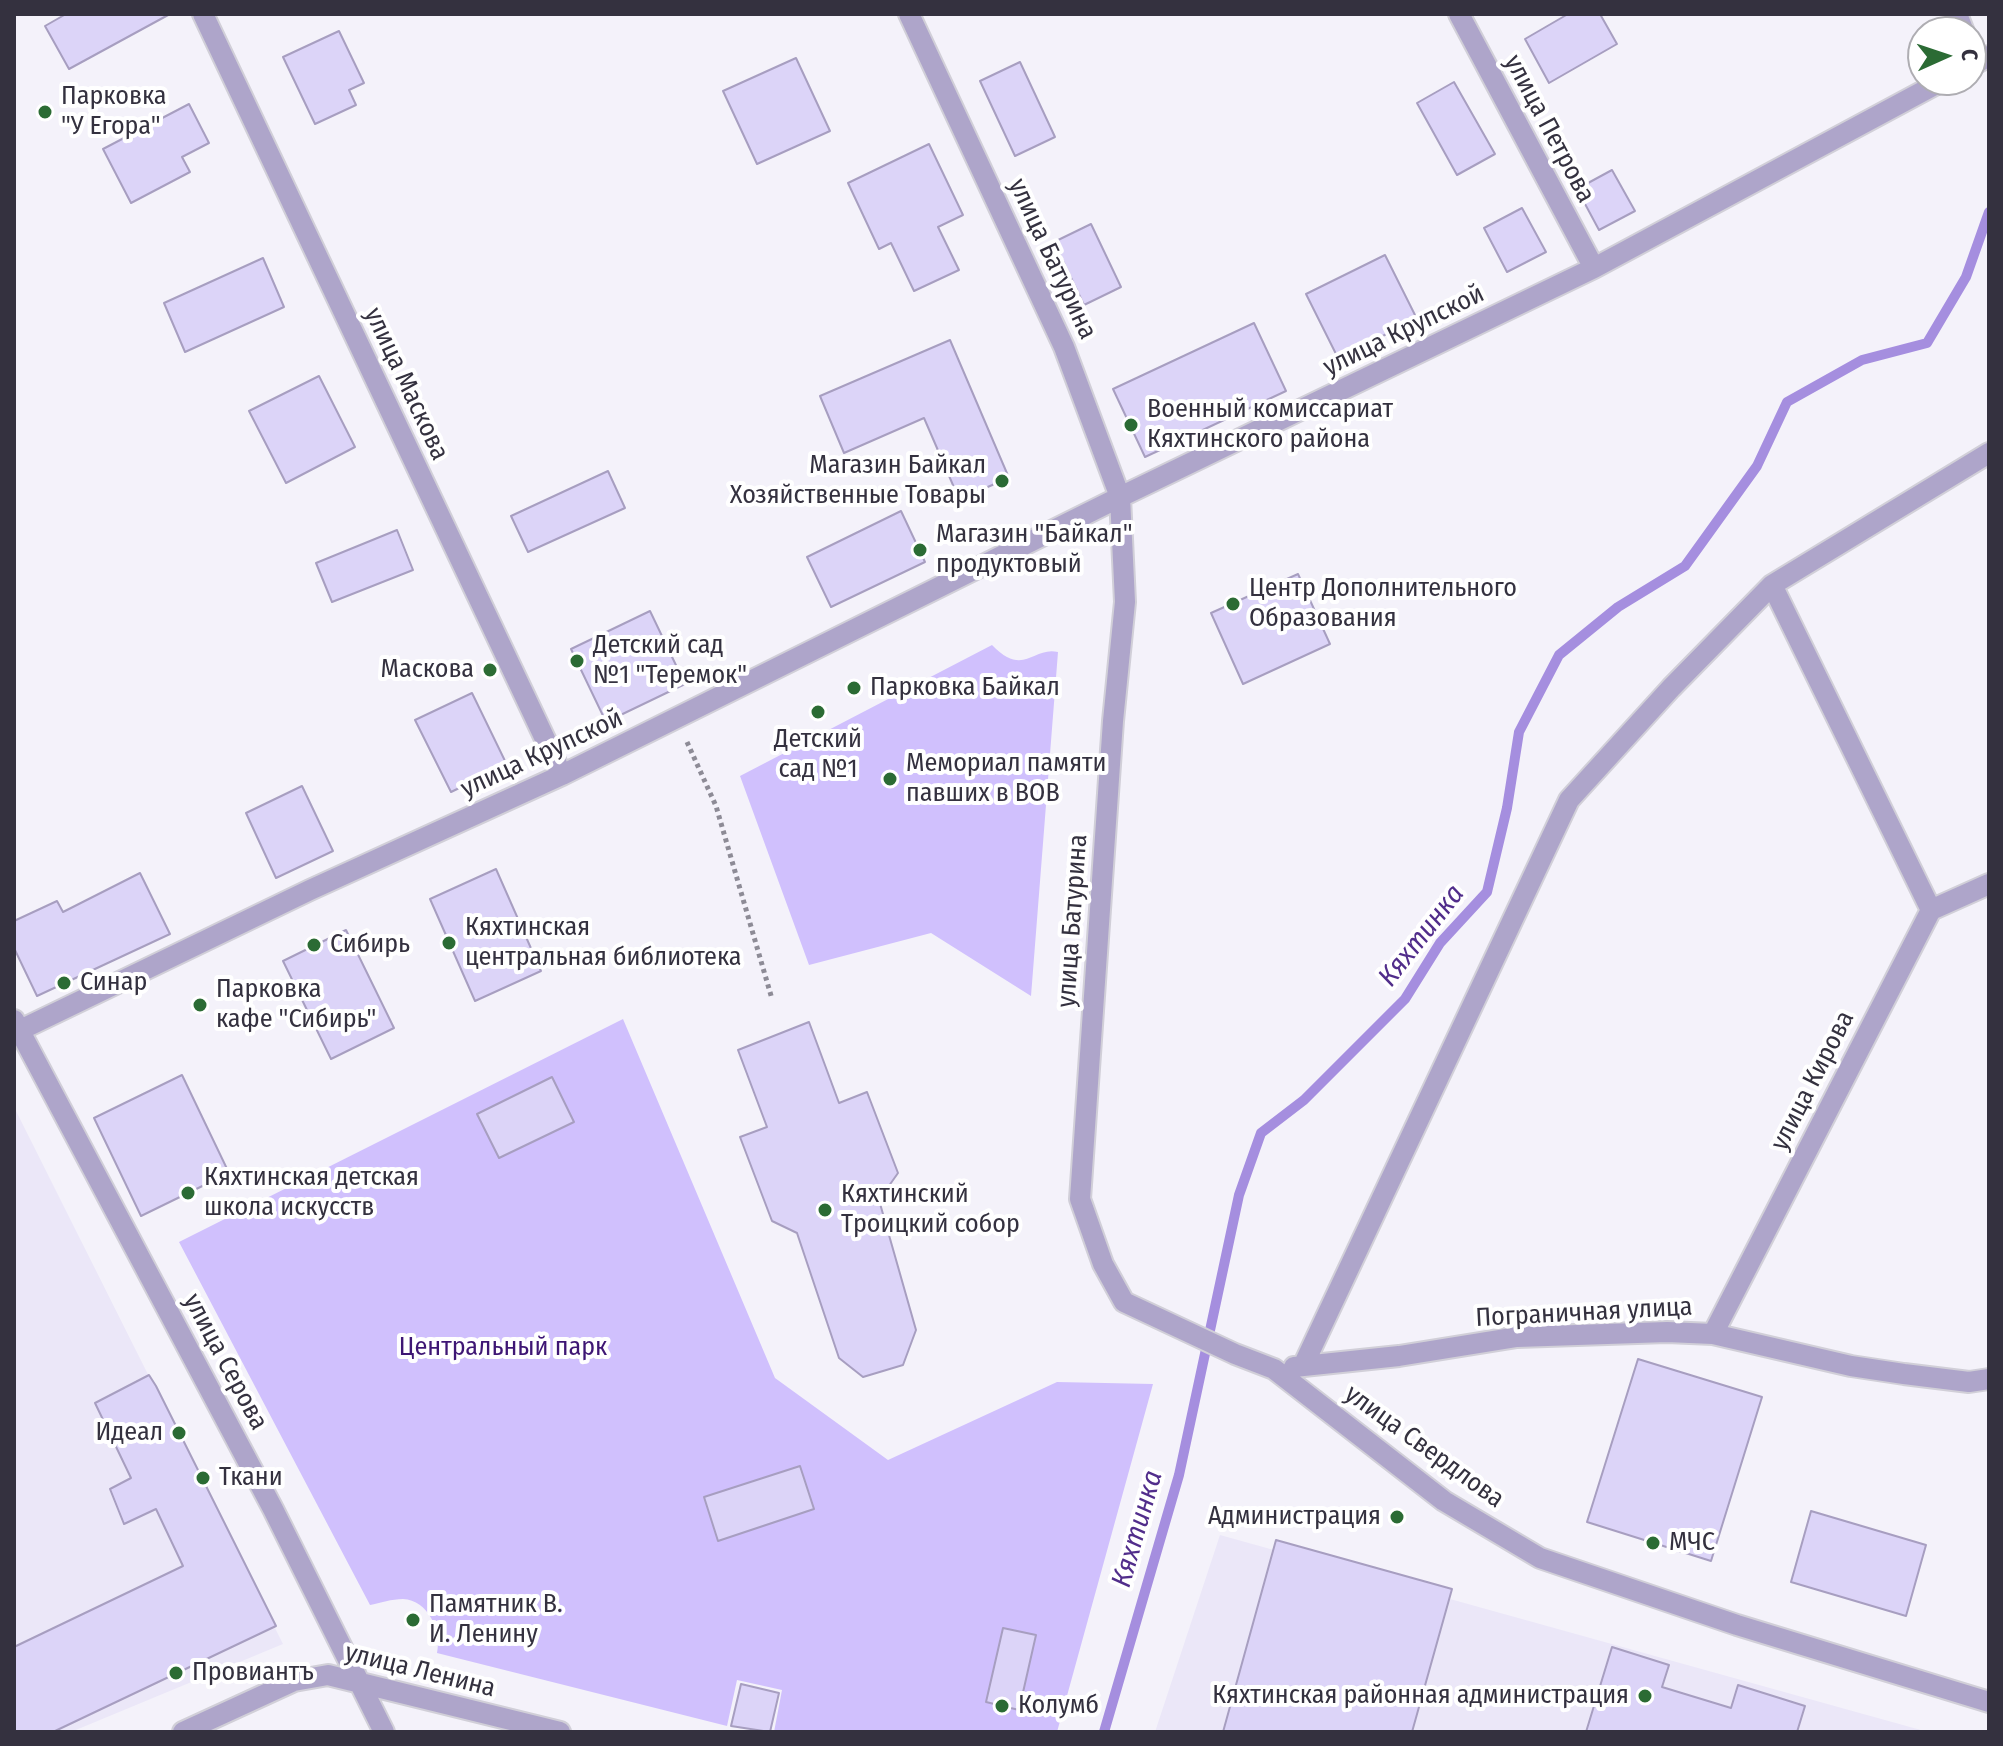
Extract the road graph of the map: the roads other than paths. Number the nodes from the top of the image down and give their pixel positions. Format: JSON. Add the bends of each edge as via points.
{"nodes":[{"id":1,"x":203,"y":14,"type":"edge"},
{"id":2,"x":909,"y":14,"type":"edge"},
{"id":3,"x":1459,"y":14,"type":"edge"},
{"id":4,"x":1914,"y":96,"type":"edge"},
{"id":5,"x":1594,"y":268,"type":"junction"},
{"id":6,"x":1989,"y":453,"type":"edge"},
{"id":7,"x":1120,"y":497,"type":"junction"},
{"id":8,"x":1772,"y":585,"type":"junction"},
{"id":9,"x":562,"y":775,"type":"junction"},
{"id":10,"x":1989,"y":884,"type":"edge"},
{"id":11,"x":1931,"y":910,"type":"junction"},
{"id":12,"x":16,"y":1028,"type":"edge"},
{"id":13,"x":1157,"y":1319,"type":"joint"},
{"id":14,"x":1713,"y":1334,"type":"junction"},
{"id":15,"x":1303,"y":1366,"type":"junction"},
{"id":16,"x":1274,"y":1369,"type":"junction"},
{"id":17,"x":1989,"y":1379,"type":"edge"},
{"id":18,"x":359,"y":1681,"type":"junction"},
{"id":19,"x":1989,"y":1702,"type":"edge"},
{"id":20,"x":183,"y":1732,"type":"edge"},
{"id":21,"x":384,"y":1732,"type":"edge"},
{"id":22,"x":560,"y":1732,"type":"edge"}],
"edges":[{"from":1,"to":9,"type":"street","name":"улица Маскова"},
{"from":2,"to":7,"type":"street","name":"улица Батурина","via":[[1064,347]]},
{"from":3,"to":5,"type":"street","name":"улица Петрова"},
{"from":4,"to":5,"type":"street","name":"улица Крупской"},
{"from":5,"to":7,"type":"street","name":"улица Крупской"},
{"from":6,"to":8,"type":"street"},
{"from":7,"to":9,"type":"street","name":"улица Крупской"},
{"from":7,"to":13,"type":"street","name":"улица Батурина","via":[[1125,602],[1080,1199],[1103,1264],[1124,1302]]},
{"from":8,"to":11,"type":"street"},
{"from":8,"to":15,"type":"street","via":[[1569,800]]},
{"from":9,"to":12,"type":"street","name":"улица Крупской"},
{"from":10,"to":11,"type":"street"},
{"from":11,"to":14,"type":"street","name":"улица Кирова"},
{"from":12,"to":18,"type":"street","name":"улица Серова"},
{"from":13,"to":16,"type":"street","name":"улица Свердлова"},
{"from":14,"to":15,"type":"street","name":"Пограничная улица","via":[[1517,1337]]},
{"from":14,"to":17,"type":"street","name":"Пограничная улица","via":[[1851,1366],[1969,1382]]},
{"from":15,"to":16,"type":"street","name":"Пограничная улица"},
{"from":16,"to":19,"type":"street","name":"улица Свердлова","via":[[1444,1501],[1540,1558]]},
{"from":18,"to":20,"type":"street","name":"улица Ленина","via":[[328,1675],[294,1681]]},
{"from":18,"to":21,"type":"street","name":"улица Серова"},
{"from":18,"to":22,"type":"street","name":"улица Ленина"}]}
